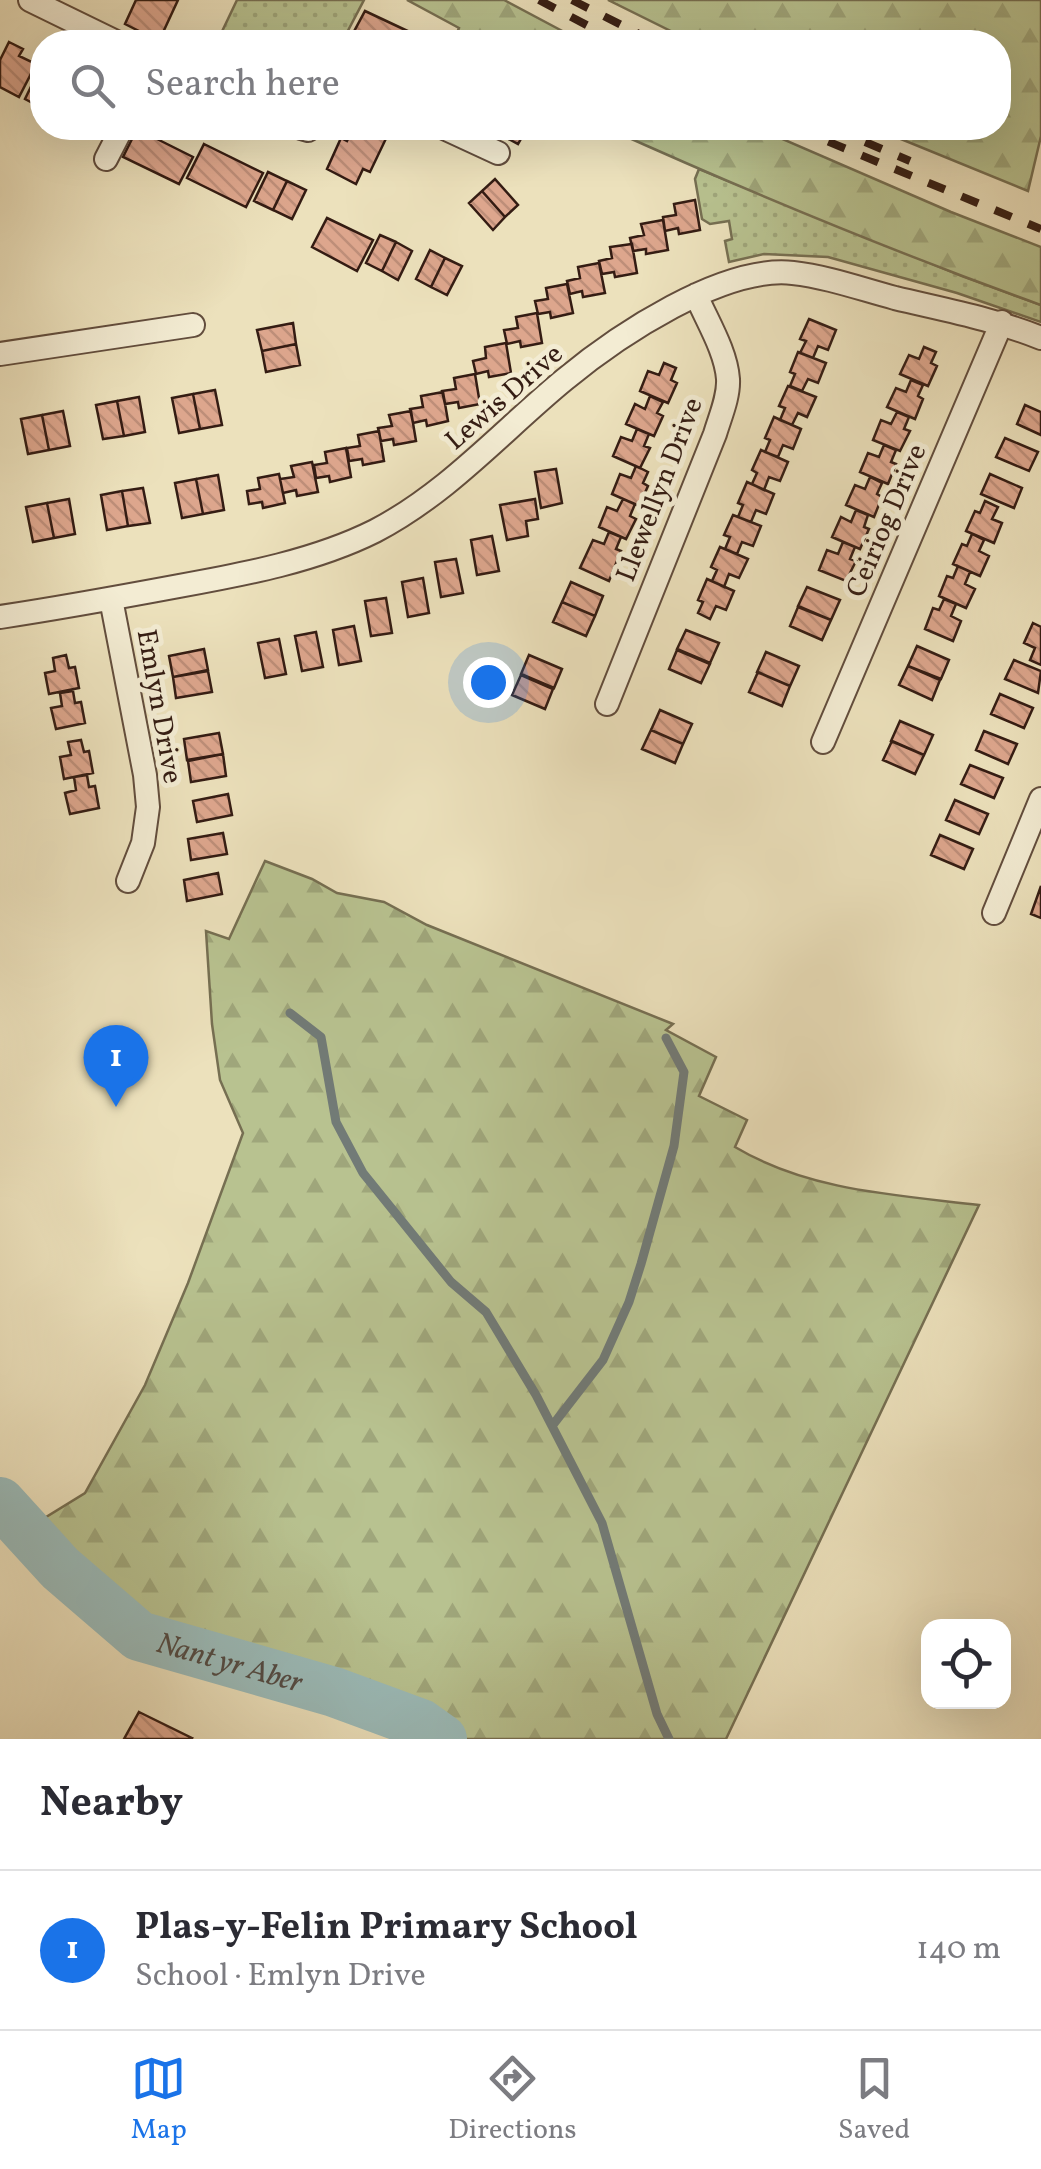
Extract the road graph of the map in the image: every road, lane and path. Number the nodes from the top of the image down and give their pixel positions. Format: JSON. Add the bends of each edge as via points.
{"nodes":[{"id":1,"x":30,"y":0,"type":"edge"},
{"id":2,"x":91,"y":30,"type":"edge"},
{"id":3,"x":116,"y":140,"type":"edge"},
{"id":4,"x":470,"y":140,"type":"edge"},
{"id":5,"x":498,"y":153,"type":"dead end"},
{"id":6,"x":106,"y":159,"type":"dead end"},
{"id":7,"x":696,"y":295,"type":"junction"},
{"id":8,"x":1002,"y":322,"type":"junction"},
{"id":9,"x":192,"y":326,"type":"dead end"},
{"id":10,"x":1041,"y":338,"type":"edge"},
{"id":11,"x":0,"y":354,"type":"edge"},
{"id":12,"x":111,"y":599,"type":"junction"},
{"id":13,"x":0,"y":618,"type":"edge"},
{"id":14,"x":606,"y":704,"type":"dead end"},
{"id":15,"x":822,"y":742,"type":"dead end"},
{"id":16,"x":1041,"y":800,"type":"edge"},
{"id":17,"x":1035,"y":829,"type":"edge"},
{"id":18,"x":128,"y":880,"type":"dead end"},
{"id":19,"x":994,"y":913,"type":"dead end"}],
"edges":[{"from":1,"to":2,"type":"street"},
{"from":3,"to":6,"type":"street"},
{"from":4,"to":5,"type":"street"},
{"from":7,"to":8,"type":"street","name":"Lewis Drive","via":[[746,275],[789,272]]},
{"from":7,"to":12,"type":"street","name":"Lewis Drive","via":[[566,378],[450,481],[374,531],[232,576]]},
{"from":7,"to":14,"type":"street","name":"Llewellyn Drive","via":[[725,365],[725,398]]},
{"from":8,"to":10,"type":"street","name":"Lewis Drive"},
{"from":8,"to":15,"type":"street","name":"Ceiriog Drive"},
{"from":9,"to":11,"type":"street"},
{"from":12,"to":13,"type":"street","name":"Lewis Drive"},
{"from":12,"to":18,"type":"street","name":"Emlyn Drive","via":[[148,808]]},
{"from":16,"to":17,"type":"street"},
{"from":17,"to":19,"type":"street"}]}
